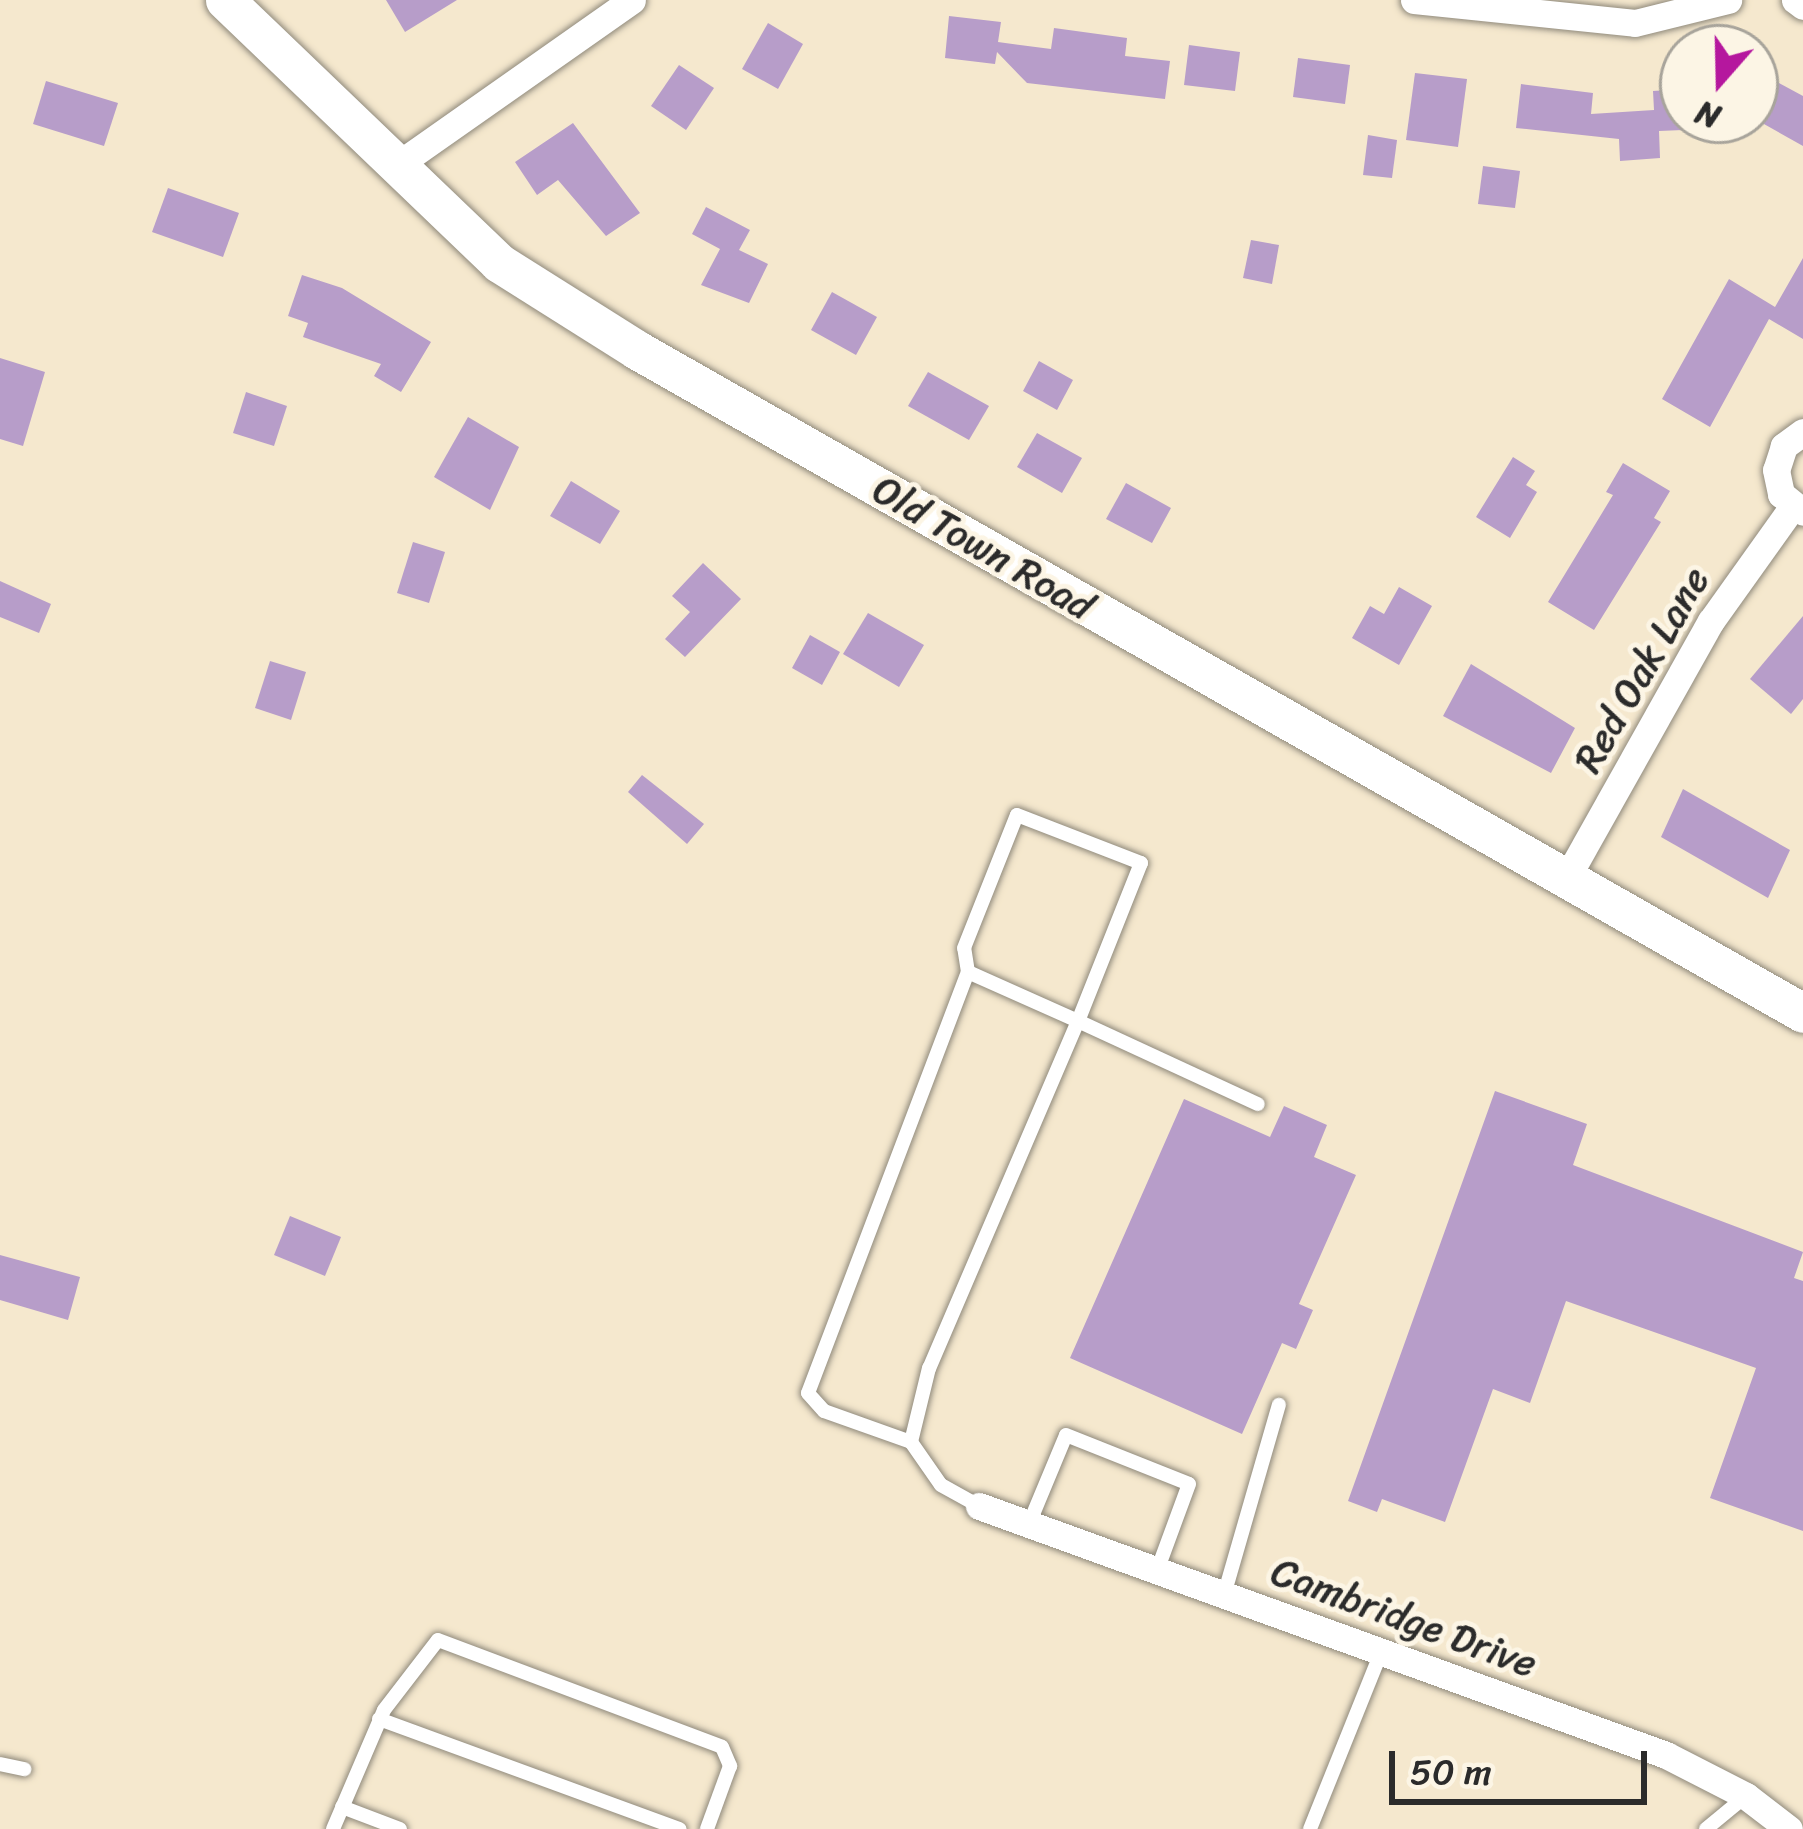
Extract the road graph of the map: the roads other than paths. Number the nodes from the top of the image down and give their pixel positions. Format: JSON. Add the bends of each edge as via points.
{"nodes":[{"id":1,"x":225,"y":0,"type":"edge"},
{"id":2,"x":632,"y":0,"type":"edge"},
{"id":3,"x":1414,"y":0,"type":"edge"},
{"id":4,"x":1729,"y":0,"type":"edge"},
{"id":5,"x":1795,"y":0,"type":"edge"},
{"id":6,"x":1803,"y":6,"type":"edge"},
{"id":7,"x":394,"y":168,"type":"junction"},
{"id":8,"x":1803,"y":432,"type":"edge"},
{"id":9,"x":1798,"y":509,"type":"edge"},
{"id":10,"x":1566,"y":879,"type":"junction"},
{"id":11,"x":968,"y":972,"type":"junction"},
{"id":12,"x":1803,"y":1013,"type":"edge"},
{"id":13,"x":1078,"y":1021,"type":"junction"},
{"id":14,"x":1258,"y":1104,"type":"dead end"},
{"id":15,"x":1279,"y":1405,"type":"dead end"},
{"id":16,"x":911,"y":1442,"type":"junction"},
{"id":17,"x":979,"y":1506,"type":"joint"},
{"id":18,"x":1029,"y":1524,"type":"junction"},
{"id":19,"x":1156,"y":1571,"type":"junction"},
{"id":20,"x":1224,"y":1595,"type":"junction"},
{"id":21,"x":1381,"y":1652,"type":"junction"},
{"id":22,"x":380,"y":1719,"type":"junction"},
{"id":23,"x":0,"y":1764,"type":"edge"},
{"id":24,"x":24,"y":1769,"type":"dead end"},
{"id":25,"x":1746,"y":1796,"type":"junction"},
{"id":26,"x":342,"y":1807,"type":"junction"},
{"id":27,"x":333,"y":1829,"type":"edge"},
{"id":28,"x":400,"y":1829,"type":"edge"},
{"id":29,"x":679,"y":1829,"type":"edge"},
{"id":30,"x":707,"y":1829,"type":"edge"},
{"id":31,"x":1310,"y":1829,"type":"edge"},
{"id":32,"x":1706,"y":1829,"type":"edge"},
{"id":33,"x":1789,"y":1829,"type":"edge"}],
"edges":[{"from":1,"to":7,"type":"main road","name":"Old Town Road"},
{"from":2,"to":7,"type":"street"},
{"from":3,"to":4,"type":"street","via":[[1635,23]]},
{"from":5,"to":6,"type":"street"},
{"from":7,"to":10,"type":"main road","name":"Old Town Road","via":[[499,263],[638,350]]},
{"from":8,"to":9,"type":"street","name":"Red Oak Lane","via":[[1784,446],[1775,470]]},
{"from":9,"to":10,"type":"street","name":"Red Oak Lane","via":[[1711,622]]},
{"from":10,"to":12,"type":"main road","name":"Old Town Road"},
{"from":11,"to":13,"type":"lane"},
{"from":11,"to":13,"type":"lane","via":[[964,948],[1017,815],[1141,863]]},
{"from":11,"to":16,"type":"lane","via":[[808,1393],[824,1411]]},
{"from":13,"to":14,"type":"lane"},
{"from":13,"to":16,"type":"lane","via":[[928,1368]]},
{"from":15,"to":20,"type":"lane"},
{"from":16,"to":17,"type":"lane","via":[[941,1485]]},
{"from":17,"to":18,"type":"street","name":"Cambridge Drive"},
{"from":18,"to":19,"type":"street","name":"Cambridge Drive"},
{"from":18,"to":19,"type":"lane","via":[[1066,1435],[1190,1484]]},
{"from":19,"to":20,"type":"street","name":"Cambridge Drive"},
{"from":20,"to":21,"type":"street","name":"Cambridge Drive"},
{"from":21,"to":25,"type":"street","name":"Cambridge Drive","via":[[1666,1755]]},
{"from":21,"to":31,"type":"lane"},
{"from":22,"to":26,"type":"lane"},
{"from":22,"to":29,"type":"lane"},
{"from":22,"to":30,"type":"lane","via":[[437,1640],[722,1747],[730,1766]]},
{"from":23,"to":24,"type":"lane"},
{"from":25,"to":32,"type":"lane"},
{"from":25,"to":33,"type":"street","name":"Cambridge Drive"},
{"from":26,"to":27,"type":"lane"},
{"from":26,"to":28,"type":"lane"}]}
